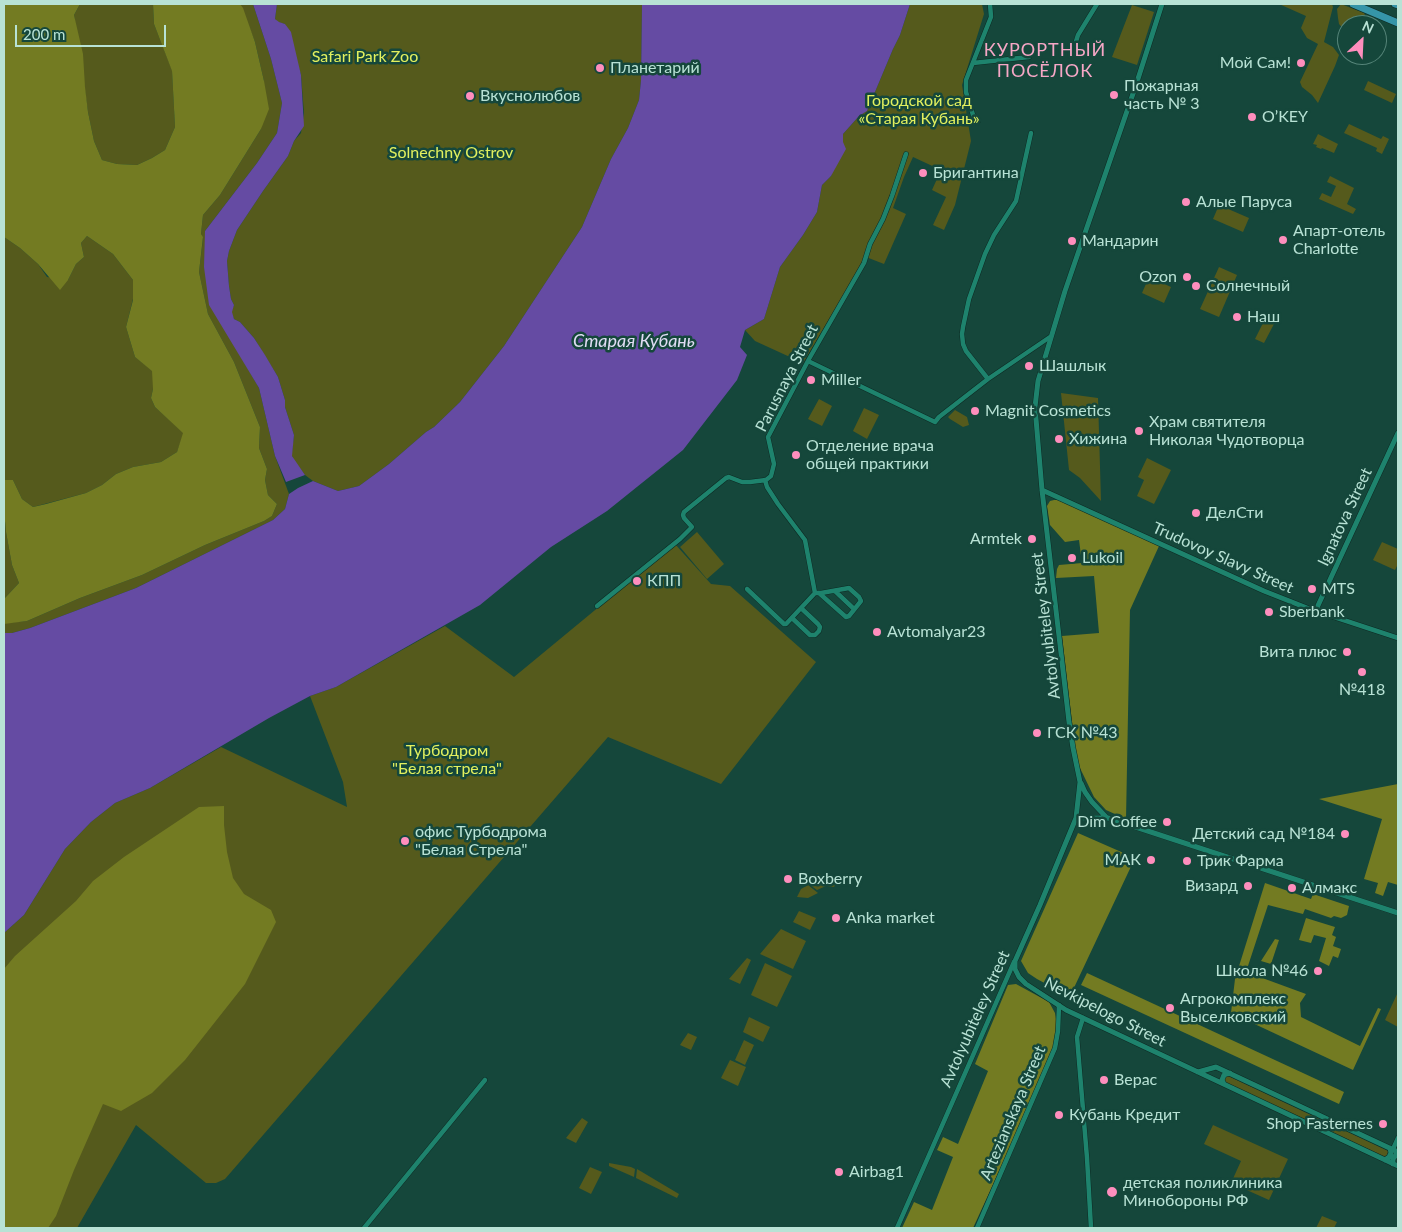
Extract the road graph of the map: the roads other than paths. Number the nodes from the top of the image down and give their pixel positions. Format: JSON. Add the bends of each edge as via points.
{"nodes":[{"id":1,"x":990,"y":4,"type":"edge"},
{"id":2,"x":1097,"y":4,"type":"edge"},
{"id":3,"x":1162,"y":4,"type":"edge"},
{"id":4,"x":1353,"y":4,"type":"edge"},
{"id":5,"x":1398,"y":23,"type":"edge"},
{"id":6,"x":1072,"y":51,"type":"dead end"},
{"id":7,"x":1029,"y":57,"type":"dead end"},
{"id":8,"x":972,"y":63,"type":"junction"},
{"id":9,"x":978,"y":121,"type":"dead end"},
{"id":10,"x":1031,"y":133,"type":"dead end"},
{"id":11,"x":906,"y":154,"type":"dead end"},
{"id":12,"x":1050,"y":337,"type":"junction"},
{"id":13,"x":808,"y":361,"type":"junction"},
{"id":14,"x":988,"y":379,"type":"junction"},
{"id":15,"x":1398,"y":433,"type":"edge"},
{"id":16,"x":765,"y":480,"type":"junction"},
{"id":17,"x":1042,"y":490,"type":"junction"},
{"id":18,"x":747,"y":590,"type":"dead end"},
{"id":19,"x":834,"y":591,"type":"junction"},
{"id":20,"x":817,"y":593,"type":"junction"},
{"id":21,"x":597,"y":606,"type":"dead end"},
{"id":22,"x":801,"y":608,"type":"junction"},
{"id":23,"x":854,"y":609,"type":"junction"},
{"id":24,"x":1315,"y":612,"type":"junction"},
{"id":25,"x":792,"y":618,"type":"junction"},
{"id":26,"x":1398,"y":638,"type":"edge"},
{"id":27,"x":1080,"y":782,"type":"junction"},
{"id":28,"x":1076,"y":818,"type":"junction"},
{"id":29,"x":1108,"y":818,"type":"junction"},
{"id":30,"x":1398,"y":913,"type":"edge"},
{"id":31,"x":1015,"y":961,"type":"junction"},
{"id":32,"x":1059,"y":1005,"type":"junction"},
{"id":33,"x":1083,"y":1018,"type":"junction"},
{"id":34,"x":1198,"y":1072,"type":"junction"},
{"id":35,"x":1230,"y":1073,"type":"junction"},
{"id":36,"x":485,"y":1080,"type":"dead end"},
{"id":37,"x":1224,"y":1084,"type":"junction"},
{"id":38,"x":1398,"y":1138,"type":"edge"},
{"id":39,"x":1395,"y":1150,"type":"edge"},
{"id":40,"x":1385,"y":1160,"type":"junction"},
{"id":41,"x":1396,"y":1165,"type":"edge"},
{"id":42,"x":364,"y":1228,"type":"edge"},
{"id":43,"x":897,"y":1228,"type":"edge"},
{"id":44,"x":977,"y":1228,"type":"edge"},
{"id":45,"x":1090,"y":1228,"type":"edge"}],
"edges":[{"from":1,"to":8,"type":"street","via":[[991,17]]},
{"from":2,"to":6,"type":"street"},
{"from":3,"to":12,"type":"street","name":"Avtolyubiteley Street"},
{"from":4,"to":5,"type":"main road"},
{"from":7,"to":8,"type":"street"},
{"from":8,"to":9,"type":"street","via":[[966,92]]},
{"from":10,"to":14,"type":"street","via":[[1016,201],[985,254],[969,298],[963,328],[966,351]]},
{"from":11,"to":13,"type":"street","name":"Parusnaya Street","via":[[864,263]]},
{"from":12,"to":14,"type":"street"},
{"from":12,"to":17,"type":"street","name":"Avtolyubiteley Street","via":[[1038,380],[1035,407]]},
{"from":13,"to":14,"type":"street","via":[[936,422]]},
{"from":13,"to":16,"type":"street","name":"Parusnaya Street","via":[[768,437],[774,464],[771,476]]},
{"from":15,"to":24,"type":"street","name":"Ignatova Street"},
{"from":16,"to":20,"type":"street","via":[[805,540]]},
{"from":16,"to":21,"type":"street","via":[[742,482],[726,478],[684,512],[684,518],[692,527],[680,539]]},
{"from":17,"to":24,"type":"street","name":"Trudovoy Slavy Street"},
{"from":17,"to":27,"type":"street","name":"Avtolyubiteley Street","via":[[1069,722]]},
{"from":18,"to":25,"type":"street","via":[[784,624]]},
{"from":19,"to":20,"type":"street"},
{"from":19,"to":23,"type":"street"},
{"from":19,"to":23,"type":"street","via":[[849,588],[861,600]]},
{"from":20,"to":22,"type":"street"},
{"from":20,"to":23,"type":"street","via":[[846,617]]},
{"from":22,"to":25,"type":"street"},
{"from":22,"to":25,"type":"street","via":[[818,624],[819,631],[810,635]]},
{"from":24,"to":26,"type":"street","name":"Trudovoy Slavy Street"},
{"from":27,"to":28,"type":"street","name":"Avtolyubiteley Street"},
{"from":27,"to":29,"type":"street","via":[[1092,802]]},
{"from":28,"to":29,"type":"street"},
{"from":28,"to":31,"type":"street","name":"Avtolyubiteley Street"},
{"from":29,"to":30,"type":"street"},
{"from":31,"to":32,"type":"street","name":"Nevkipelogo Street","via":[[1019,977]]},
{"from":31,"to":43,"type":"street","name":"Avtolyubiteley Street"},
{"from":32,"to":33,"type":"street","name":"Nevkipelogo Street"},
{"from":32,"to":44,"type":"street","name":"Artezianskaya Street","via":[[1055,1048]]},
{"from":33,"to":34,"type":"street","name":"Nevkipelogo Street"},
{"from":33,"to":45,"type":"street","via":[[1077,1037]]},
{"from":34,"to":35,"type":"street","via":[[1216,1067]]},
{"from":34,"to":37,"type":"street","name":"Nevkipelogo Street"},
{"from":35,"to":37,"type":"street","via":[[1224,1075]]},
{"from":35,"to":39,"type":"street"},
{"from":36,"to":42,"type":"street"},
{"from":37,"to":40,"type":"street","name":"Nevkipelogo Street"},
{"from":38,"to":39,"type":"street"},
{"from":39,"to":40,"type":"street"},
{"from":39,"to":41,"type":"street","name":"Nevkipelogo Street","via":[[1393,1159]]},
{"from":40,"to":41,"type":"street","name":"Nevkipelogo Street"}]}
